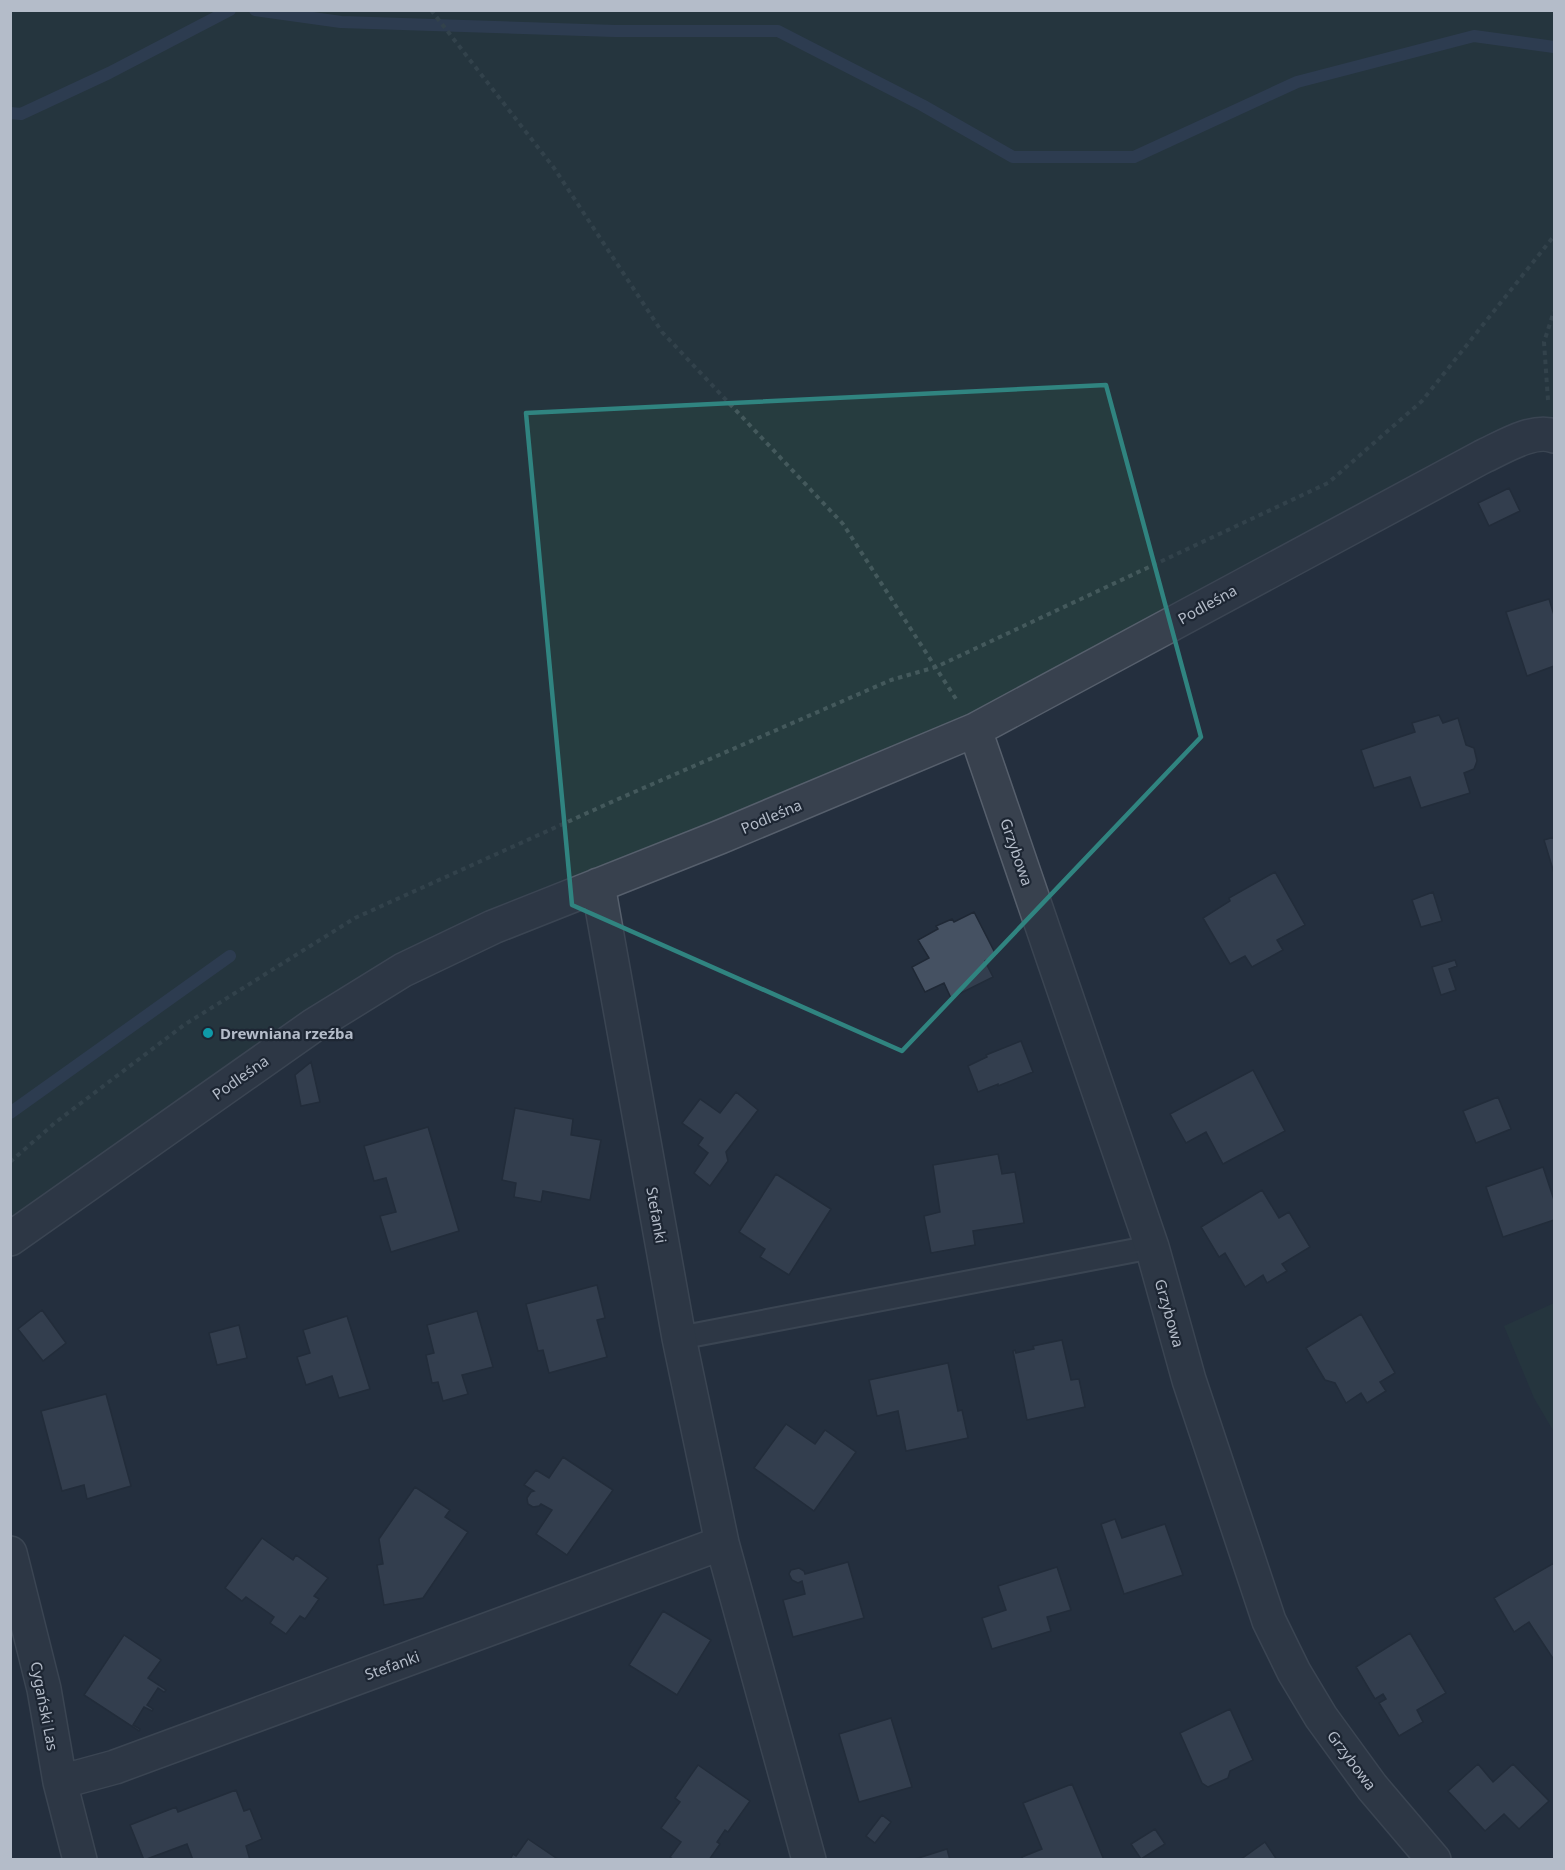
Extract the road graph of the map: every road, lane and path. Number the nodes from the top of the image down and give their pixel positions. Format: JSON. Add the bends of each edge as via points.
{"nodes":[{"id":1,"x":431,"y":10,"type":"edge"},
{"id":2,"x":1554,"y":236,"type":"edge"},
{"id":3,"x":1554,"y":311,"type":"edge"},
{"id":4,"x":1551,"y":435,"type":"edge"},
{"id":5,"x":936,"y":666,"type":"junction"},
{"id":6,"x":975,"y":730,"type":"junction"},
{"id":7,"x":598,"y":885,"type":"junction"},
{"id":8,"x":10,"y":1162,"type":"edge"},
{"id":9,"x":10,"y":1239,"type":"edge"},
{"id":10,"x":1152,"y":1247,"type":"junction"},
{"id":11,"x":679,"y":1338,"type":"junction"},
{"id":12,"x":722,"y":1543,"type":"junction"},
{"id":13,"x":10,"y":1553,"type":"edge"},
{"id":14,"x":60,"y":1782,"type":"junction"},
{"id":15,"x":80,"y":1860,"type":"edge"},
{"id":16,"x":809,"y":1860,"type":"edge"},
{"id":17,"x":1434,"y":1860,"type":"edge"}],
"edges":[{"from":1,"to":5,"type":"path","via":[[554,168],[662,332],[843,524]]},
{"from":2,"to":5,"type":"path","via":[[1422,401],[1328,483]]},
{"from":3,"to":4,"type":"path","via":[[1544,342]]},
{"from":4,"to":6,"type":"street","name":"Podleśna","via":[[1529,437],[1482,457]]},
{"from":5,"to":6,"type":"path"},
{"from":5,"to":8,"type":"path","via":[[870,689],[354,918],[184,1025]]},
{"from":6,"to":7,"type":"street","name":"Podleśna"},
{"from":6,"to":10,"type":"street","name":"Grzybowa"},
{"from":7,"to":9,"type":"street","name":"Podleśna","via":[[493,927],[393,976],[314,1024]]},
{"from":7,"to":11,"type":"street","name":"Stefanki"},
{"from":10,"to":11,"type":"lane"},
{"from":10,"to":17,"type":"street","name":"Grzybowa","via":[[1189,1380],[1269,1621],[1320,1718]]},
{"from":11,"to":12,"type":"street","name":"Stefanki"},
{"from":12,"to":14,"type":"street","name":"Stefanki","via":[[115,1767]]},
{"from":12,"to":16,"type":"street","name":"Stefanki"},
{"from":13,"to":14,"type":"street","name":"Cygański Las","via":[[44,1689]]},
{"from":14,"to":15,"type":"street","name":"Cygański Las"}]}
